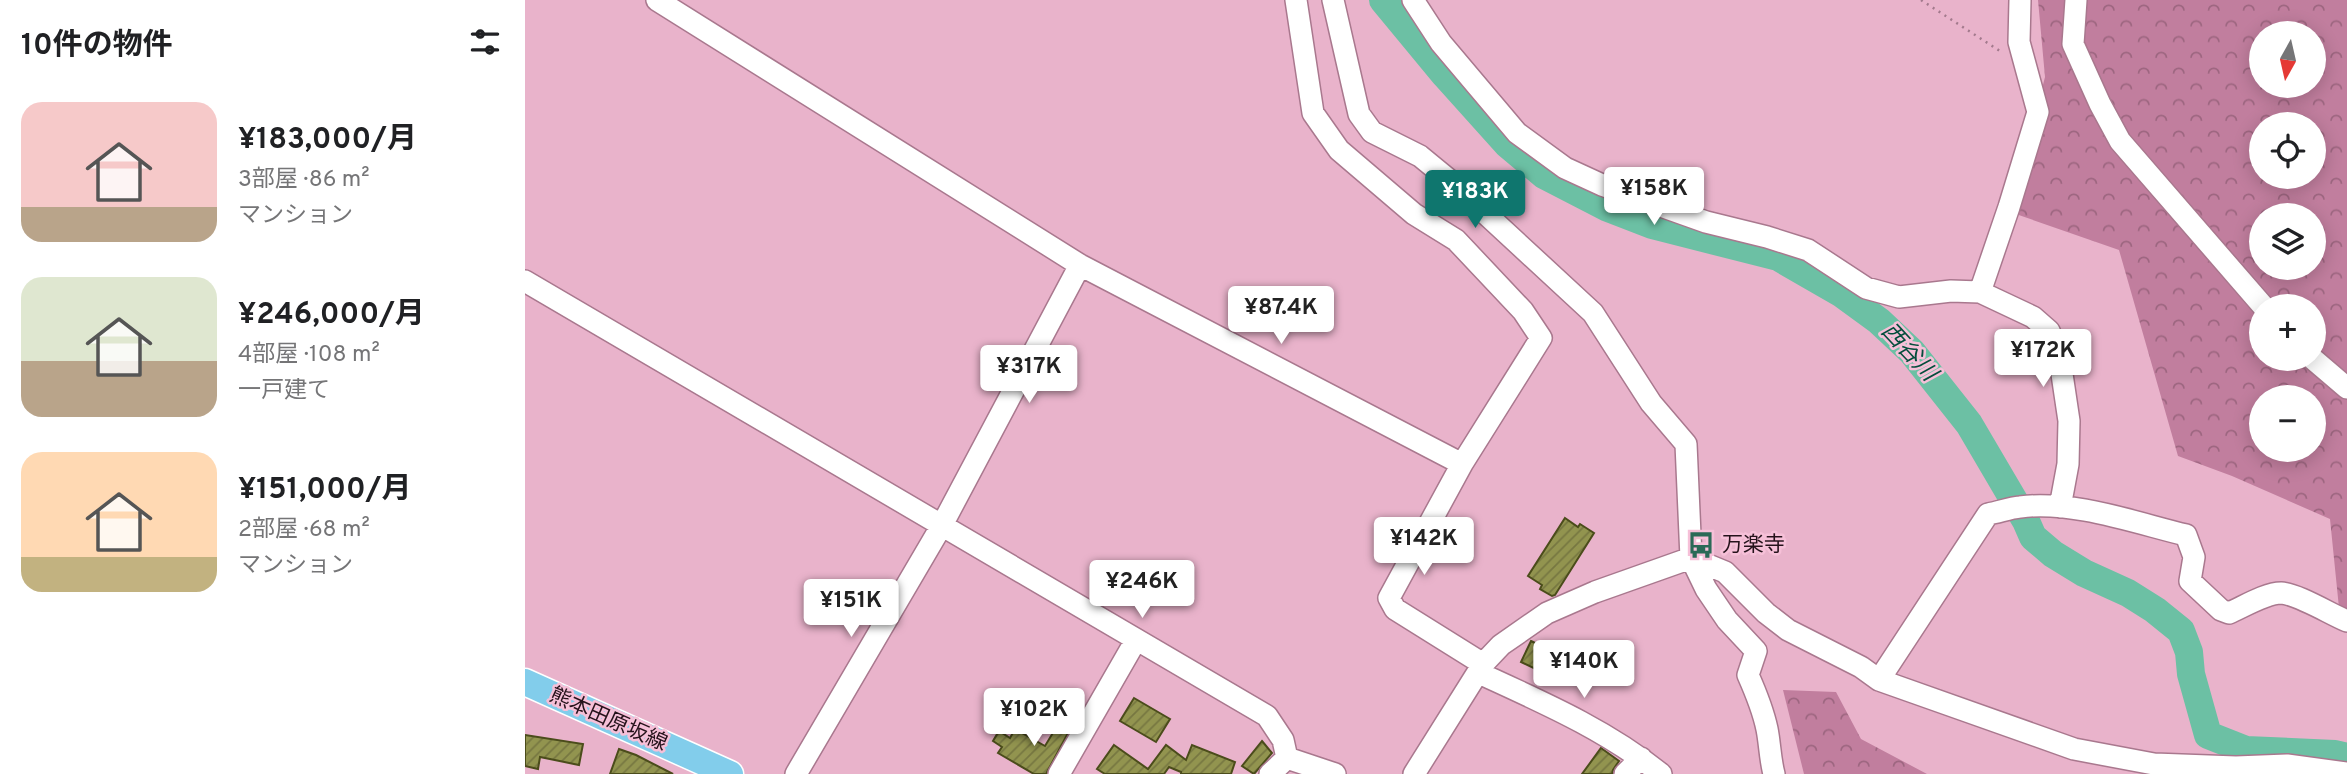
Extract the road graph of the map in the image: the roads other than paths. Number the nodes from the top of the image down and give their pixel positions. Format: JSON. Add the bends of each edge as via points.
{"nodes":[{"id":1,"x":657,"y":0,"type":"edge"},
{"id":2,"x":1296,"y":0,"type":"edge"},
{"id":3,"x":1333,"y":0,"type":"edge"},
{"id":4,"x":1413,"y":0,"type":"edge"},
{"id":5,"x":2020,"y":0,"type":"edge"},
{"id":6,"x":2076,"y":0,"type":"edge"},
{"id":7,"x":1080,"y":265,"type":"junction"},
{"id":8,"x":525,"y":281,"type":"edge"},
{"id":9,"x":1980,"y":292,"type":"junction"},
{"id":10,"x":2253,"y":294,"type":"edge"},
{"id":11,"x":2326,"y":370,"type":"edge"},
{"id":12,"x":2347,"y":388,"type":"edge"},
{"id":13,"x":1462,"y":464,"type":"junction"},
{"id":14,"x":2060,"y":508,"type":"junction"},
{"id":15,"x":941,"y":525,"type":"junction"},
{"id":16,"x":1691,"y":558,"type":"junction"},
{"id":17,"x":2347,"y":621,"type":"edge"},
{"id":18,"x":1136,"y":640,"type":"junction"},
{"id":19,"x":1481,"y":668,"type":"junction"},
{"id":20,"x":1879,"y":680,"type":"junction"},
{"id":21,"x":525,"y":682,"type":"edge"},
{"id":22,"x":1287,"y":758,"type":"junction"},
{"id":23,"x":1641,"y":758,"type":"junction"},
{"id":24,"x":2347,"y":773,"type":"edge"},
{"id":25,"x":730,"y":774,"type":"edge"},
{"id":26,"x":796,"y":774,"type":"edge"},
{"id":27,"x":1059,"y":774,"type":"edge"},
{"id":28,"x":1270,"y":774,"type":"edge"},
{"id":29,"x":1335,"y":774,"type":"edge"},
{"id":30,"x":1414,"y":774,"type":"edge"},
{"id":31,"x":1625,"y":774,"type":"edge"},
{"id":32,"x":1661,"y":774,"type":"edge"},
{"id":33,"x":1774,"y":774,"type":"edge"}],
"edges":[{"from":1,"to":7,"type":"street"},
{"from":2,"to":13,"type":"street","via":[[1313,113],[1339,150],[1414,214],[1456,240],[1523,311],[1541,338]]},
{"from":3,"to":16,"type":"street","via":[[1359,114],[1372,132],[1420,156],[1448,178],[1593,313],[1651,403],[1686,444]]},
{"from":4,"to":9,"type":"street","via":[[1441,43],[1517,133],[1565,167],[1672,211],[1808,250],[1866,288],[1899,297]]},
{"from":5,"to":9,"type":"street","via":[[2019,42],[2038,112]]},
{"from":6,"to":10,"type":"street","via":[[2073,44],[2120,141]]},
{"from":7,"to":13,"type":"street"},
{"from":7,"to":15,"type":"street"},
{"from":8,"to":15,"type":"street"},
{"from":9,"to":14,"type":"street","via":[[2033,317],[2049,331],[2059,354],[2069,421]]},
{"from":11,"to":12,"type":"street"},
{"from":13,"to":19,"type":"street","via":[[1388,598],[1395,609]]},
{"from":14,"to":17,"type":"street","via":[[2186,535],[2194,557],[2190,581],[2221,610],[2229,613],[2281,593]]},
{"from":14,"to":20,"type":"street","via":[[2021,506],[1988,514]]},
{"from":15,"to":18,"type":"street"},
{"from":15,"to":26,"type":"street"},
{"from":16,"to":19,"type":"street","via":[[1547,613],[1501,645]]},
{"from":16,"to":20,"type":"street","via":[[1725,572],[1788,630]]},
{"from":16,"to":33,"type":"street","via":[[1727,620],[1756,651],[1748,675],[1768,731]]},
{"from":18,"to":22,"type":"street","via":[[1267,716],[1283,740]]},
{"from":18,"to":27,"type":"street"},
{"from":19,"to":23,"type":"street"},
{"from":19,"to":30,"type":"street"},
{"from":20,"to":24,"type":"street","via":[[2074,749],[2154,764],[2287,765]]},
{"from":21,"to":25,"type":"main road","name":"熊本田原坂線"},
{"from":22,"to":28,"type":"street"},
{"from":22,"to":29,"type":"street"},
{"from":23,"to":31,"type":"street"},
{"from":23,"to":32,"type":"street"}]}
